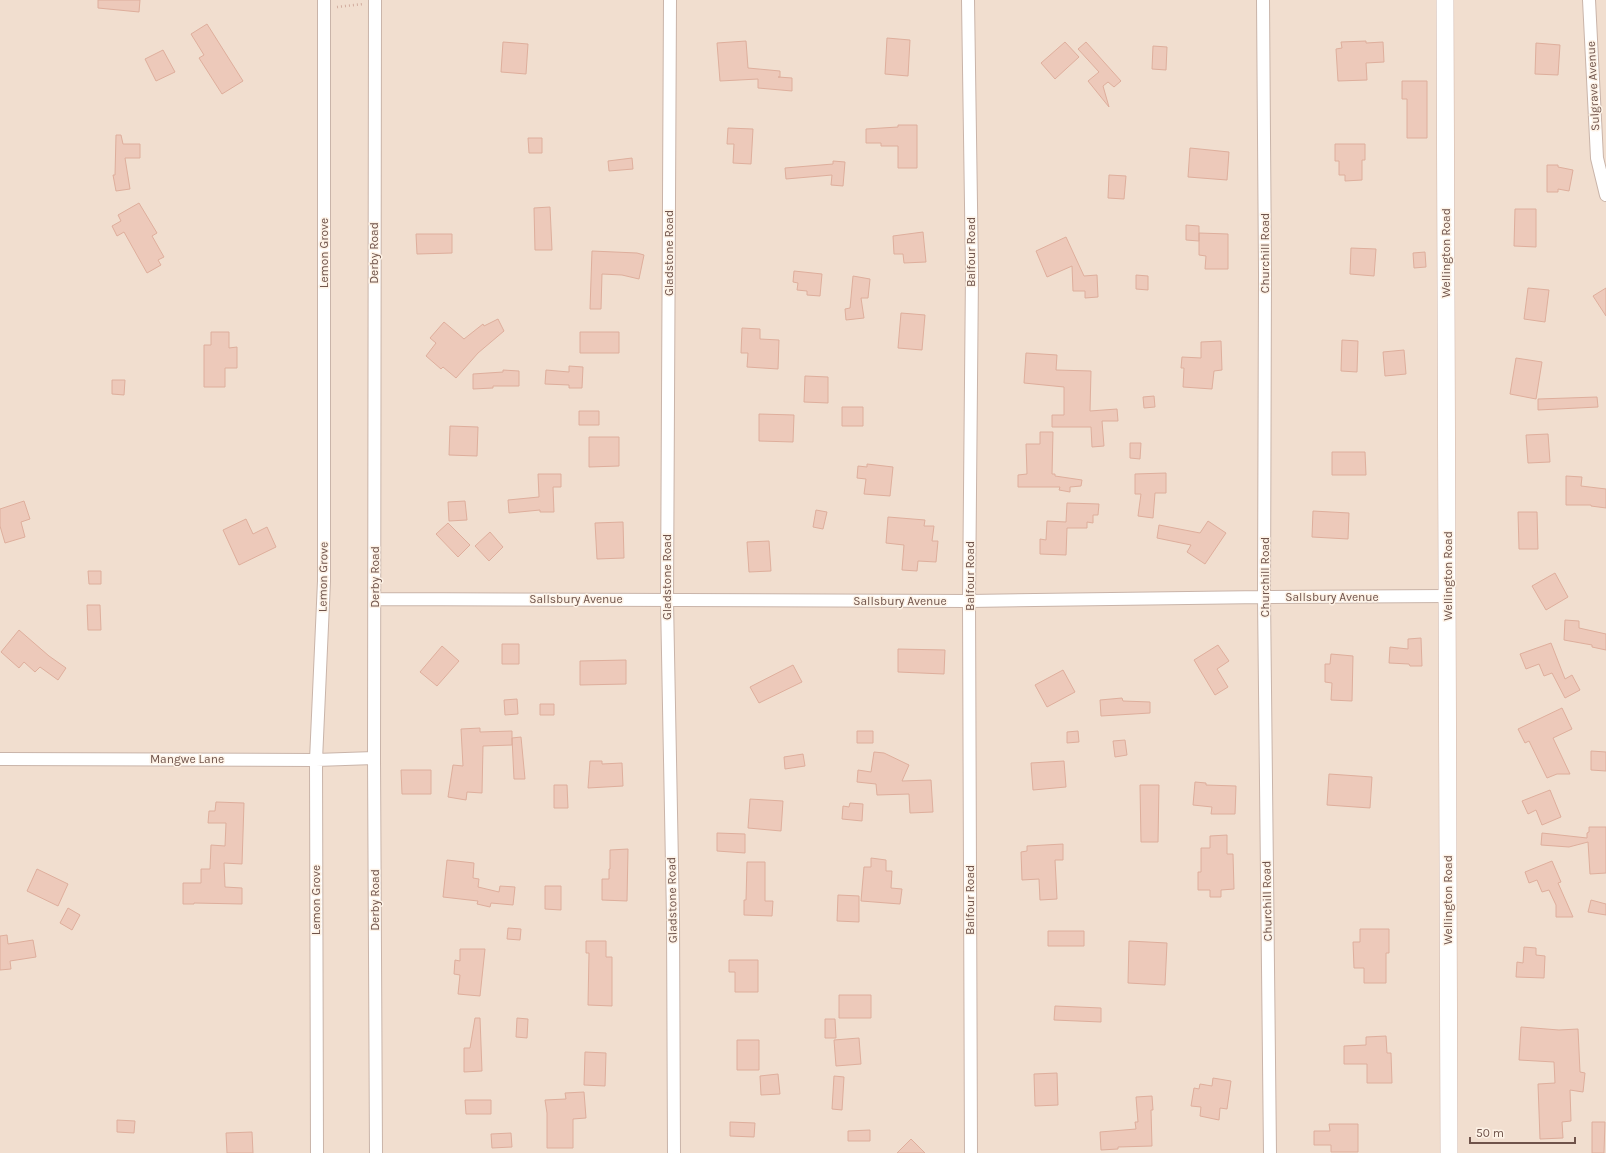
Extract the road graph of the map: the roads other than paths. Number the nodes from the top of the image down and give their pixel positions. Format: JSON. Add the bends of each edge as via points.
{"nodes":[{"id":1,"x":670,"y":0,"type":"edge"},
{"id":2,"x":968,"y":0,"type":"edge"},
{"id":3,"x":1263,"y":0,"type":"edge"},
{"id":4,"x":1446,"y":0,"type":"edge"},
{"id":5,"x":1589,"y":0,"type":"edge"},
{"id":6,"x":376,"y":1,"type":"edge"},
{"id":7,"x":324,"y":4,"type":"edge"},
{"id":8,"x":1606,"y":194,"type":"edge"},
{"id":9,"x":1448,"y":596,"type":"junction"},
{"id":10,"x":1264,"y":597,"type":"junction"},
{"id":11,"x":375,"y":599,"type":"junction"},
{"id":12,"x":667,"y":600,"type":"junction"},
{"id":13,"x":969,"y":601,"type":"junction"},
{"id":14,"x":0,"y":758,"type":"edge"},
{"id":15,"x":374,"y":758,"type":"junction"},
{"id":16,"x":316,"y":760,"type":"junction"},
{"id":17,"x":317,"y":1153,"type":"edge"},
{"id":18,"x":376,"y":1153,"type":"edge"},
{"id":19,"x":674,"y":1153,"type":"edge"},
{"id":20,"x":971,"y":1153,"type":"edge"},
{"id":21,"x":1270,"y":1153,"type":"edge"},
{"id":22,"x":1449,"y":1153,"type":"edge"}],
"edges":[{"from":1,"to":12,"type":"street","name":"Gladstone Road"},
{"from":2,"to":13,"type":"street","name":"Balfour Road","via":[[972,272]]},
{"from":3,"to":10,"type":"street","name":"Churchill Road"},
{"from":4,"to":9,"type":"main road","name":"Wellington Road"},
{"from":5,"to":8,"type":"street","name":"Sulgrave Avenue","via":[[1597,158]]},
{"from":6,"to":11,"type":"street","name":"Derby Road"},
{"from":7,"to":16,"type":"street","name":"Lemon Grove","via":[[324,581]]},
{"from":9,"to":10,"type":"street","name":"Sallsbury Avenue"},
{"from":9,"to":22,"type":"main road","name":"Wellington Road"},
{"from":10,"to":13,"type":"street","name":"Sallsbury Avenue"},
{"from":10,"to":21,"type":"street","name":"Churchill Road"},
{"from":11,"to":12,"type":"street","name":"Sallsbury Avenue"},
{"from":11,"to":15,"type":"street","name":"Derby Road"},
{"from":12,"to":13,"type":"street","name":"Sallsbury Avenue"},
{"from":12,"to":19,"type":"street","name":"Gladstone Road"},
{"from":13,"to":20,"type":"street","name":"Balfour Road"},
{"from":14,"to":16,"type":"street","name":"Mangwe Lane"},
{"from":15,"to":16,"type":"street","name":"Mangwe Lane"},
{"from":15,"to":18,"type":"street","name":"Derby Road"},
{"from":16,"to":17,"type":"street","name":"Lemon Grove"}]}
